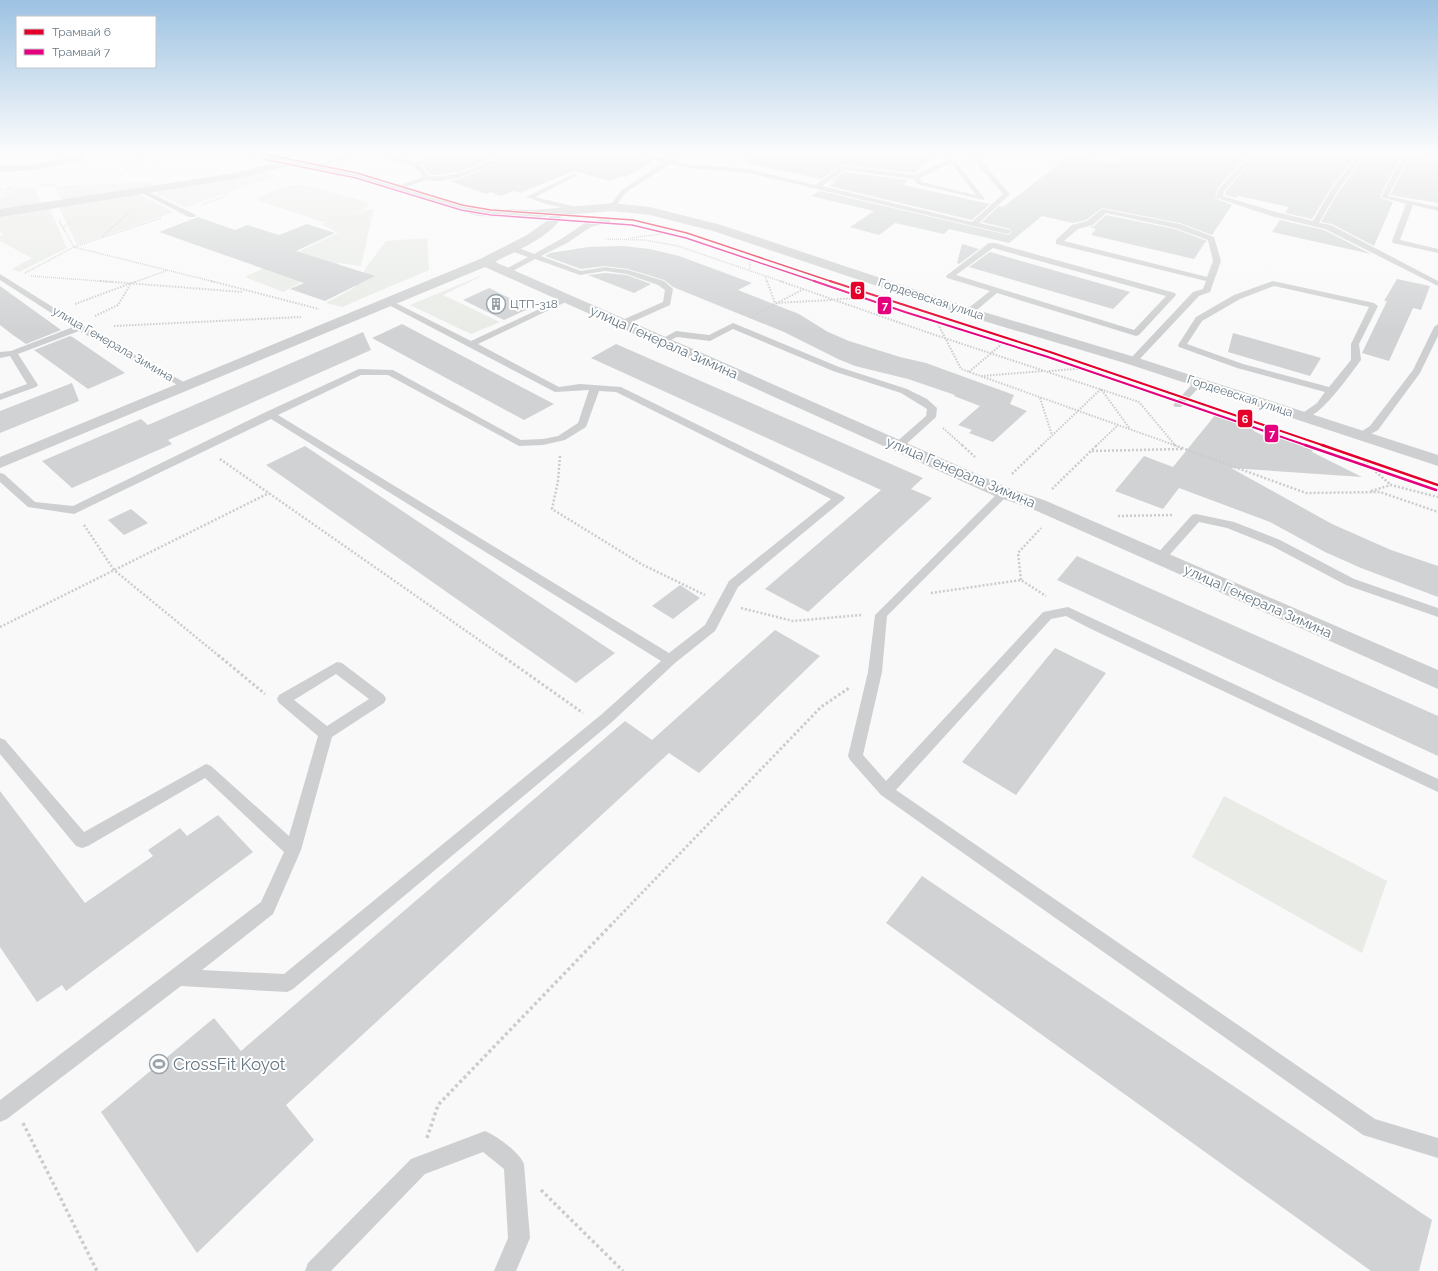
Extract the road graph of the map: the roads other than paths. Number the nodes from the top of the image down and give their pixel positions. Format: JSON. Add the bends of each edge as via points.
{"nodes":[{"id":1,"x":188,"y":213,"type":"edge"},
{"id":2,"x":514,"y":213,"type":"edge"},
{"id":3,"x":560,"y":213,"type":"edge"},
{"id":4,"x":656,"y":213,"type":"edge"},
{"id":5,"x":928,"y":213,"type":"edge"},
{"id":6,"x":986,"y":213,"type":"edge"},
{"id":7,"x":1102,"y":213,"type":"edge"},
{"id":8,"x":1116,"y":213,"type":"edge"},
{"id":9,"x":1272,"y":213,"type":"edge"},
{"id":10,"x":1321,"y":213,"type":"edge"},
{"id":11,"x":1406,"y":213,"type":"edge"},
{"id":12,"x":556,"y":214,"type":"junction"},
{"id":13,"x":192,"y":215,"type":"dead end"},
{"id":14,"x":607,"y":220,"type":"dead end"},
{"id":15,"x":974,"y":224,"type":"junction"},
{"id":16,"x":1315,"y":224,"type":"junction"},
{"id":17,"x":1007,"y":232,"type":"dead end"},
{"id":18,"x":511,"y":248,"type":"junction"},
{"id":19,"x":1438,"y":251,"type":"edge"},
{"id":20,"x":533,"y":257,"type":"junction"},
{"id":21,"x":485,"y":262,"type":"junction"},
{"id":22,"x":506,"y":271,"type":"junction"},
{"id":23,"x":0,"y":276,"type":"edge"},
{"id":24,"x":1210,"y":280,"type":"junction"},
{"id":25,"x":1438,"y":284,"type":"edge"},
{"id":26,"x":996,"y":290,"type":"junction"},
{"id":27,"x":568,"y":299,"type":"junction"},
{"id":28,"x":387,"y":302,"type":"junction"},
{"id":29,"x":969,"y":312,"type":"junction"},
{"id":30,"x":623,"y":323,"type":"junction"},
{"id":31,"x":77,"y":326,"type":"junction"},
{"id":32,"x":1437,"y":331,"type":"edge"},
{"id":33,"x":662,"y":341,"type":"junction"},
{"id":34,"x":471,"y":344,"type":"junction"},
{"id":35,"x":13,"y":353,"type":"junction"},
{"id":36,"x":0,"y":355,"type":"edge"},
{"id":37,"x":1133,"y":362,"type":"junction"},
{"id":38,"x":1198,"y":383,"type":"junction"},
{"id":39,"x":186,"y":386,"type":"junction"},
{"id":40,"x":595,"y":388,"type":"junction"},
{"id":41,"x":1331,"y":392,"type":"junction"},
{"id":42,"x":0,"y":397,"type":"edge"},
{"id":43,"x":1178,"y":405,"type":"dead end"},
{"id":44,"x":270,"y":414,"type":"junction"},
{"id":45,"x":1304,"y":417,"type":"junction"},
{"id":46,"x":1361,"y":435,"type":"junction"},
{"id":47,"x":898,"y":446,"type":"junction"},
{"id":48,"x":1438,"y":461,"type":"edge"},
{"id":49,"x":0,"y":463,"type":"edge"},
{"id":50,"x":0,"y":476,"type":"edge"},
{"id":51,"x":1000,"y":491,"type":"junction"},
{"id":52,"x":1160,"y":558,"type":"junction"},
{"id":53,"x":1438,"y":613,"type":"edge"},
{"id":54,"x":670,"y":660,"type":"junction"},
{"id":55,"x":1438,"y":680,"type":"edge"},
{"id":56,"x":326,"y":734,"type":"junction"},
{"id":57,"x":0,"y":744,"type":"edge"},
{"id":58,"x":1438,"y":786,"type":"edge"},
{"id":59,"x":886,"y":791,"type":"junction"},
{"id":60,"x":293,"y":850,"type":"junction"},
{"id":61,"x":178,"y":977,"type":"junction"},
{"id":62,"x":0,"y":1112,"type":"edge"},
{"id":63,"x":1438,"y":1148,"type":"edge"},
{"id":64,"x":316,"y":1271,"type":"edge"},
{"id":65,"x":505,"y":1271,"type":"edge"}],
"edges":[{"from":1,"to":13,"type":"lane"},
{"from":2,"to":12,"type":"street","name":"Гордеевская улица"},
{"from":3,"to":12,"type":"street","name":"Гордеевская улица"},
{"from":4,"to":29,"type":"street","name":"Гордеевская улица","via":[[718,228]]},
{"from":5,"to":15,"type":"lane"},
{"from":6,"to":15,"type":"lane"},
{"from":7,"to":24,"type":"lane","via":[[1090,223],[1074,227],[1059,242]]},
{"from":8,"to":24,"type":"lane","via":[[1177,226],[1211,239],[1217,262]]},
{"from":9,"to":16,"type":"lane"},
{"from":10,"to":16,"type":"lane"},
{"from":11,"to":19,"type":"lane","via":[[1396,241]]},
{"from":12,"to":18,"type":"street","via":[[553,222],[531,238]]},
{"from":14,"to":20,"type":"lane","via":[[588,225]]},
{"from":15,"to":17,"type":"lane"},
{"from":16,"to":25,"type":"lane","via":[[1328,227]]},
{"from":18,"to":20,"type":"lane"},
{"from":18,"to":21,"type":"street"},
{"from":20,"to":22,"type":"lane"},
{"from":20,"to":30,"type":"lane","via":[[580,273],[605,269],[628,272],[661,283],[669,289],[667,304]]},
{"from":21,"to":22,"type":"street","name":"улица Генерала Зимина"},
{"from":21,"to":28,"type":"street"},
{"from":22,"to":27,"type":"street","name":"улица Генерала Зимина"},
{"from":23,"to":31,"type":"lane","name":"улица Генерала Зимина"},
{"from":24,"to":37,"type":"lane","via":[[1207,290],[1196,294]]},
{"from":26,"to":26,"type":"lane","via":[[950,276],[992,245],[1172,295],[1136,333]]},
{"from":26,"to":29,"type":"lane"},
{"from":27,"to":30,"type":"street","name":"улица Генерала Зимина"},
{"from":27,"to":34,"type":"lane"},
{"from":28,"to":34,"type":"lane"},
{"from":28,"to":39,"type":"street"},
{"from":29,"to":37,"type":"street","name":"Гордеевская улица"},
{"from":30,"to":33,"type":"street","name":"улица Генерала Зимина"},
{"from":31,"to":35,"type":"lane"},
{"from":31,"to":39,"type":"lane","name":"улица Генерала Зимина"},
{"from":32,"to":46,"type":"lane","via":[[1417,371],[1374,428]]},
{"from":33,"to":47,"type":"street","name":"улица Генерала Зимина"},
{"from":33,"to":47,"type":"lane","via":[[676,334],[710,338],[733,326],[852,374],[901,390],[932,408],[931,417]]},
{"from":34,"to":40,"type":"lane","via":[[558,390]]},
{"from":35,"to":36,"type":"lane"},
{"from":35,"to":42,"type":"lane","via":[[33,385]]},
{"from":37,"to":38,"type":"street","name":"Гордеевская улица"},
{"from":38,"to":43,"type":"lane"},
{"from":38,"to":45,"type":"street","name":"Гордеевская улица"},
{"from":39,"to":49,"type":"street"},
{"from":40,"to":44,"type":"lane","via":[[582,425],[561,438],[542,442],[519,443],[390,372],[359,372]]},
{"from":40,"to":54,"type":"lane","via":[[618,389],[839,498],[733,584],[710,628]]},
{"from":41,"to":41,"type":"lane","via":[[1356,360],[1355,344],[1374,306],[1273,283],[1238,297],[1199,319],[1182,345],[1240,366]]},
{"from":41,"to":45,"type":"lane","via":[[1320,405]]},
{"from":44,"to":50,"type":"lane","via":[[74,510],[32,505]]},
{"from":44,"to":54,"type":"lane"},
{"from":45,"to":46,"type":"street","name":"Гордеевская улица"},
{"from":46,"to":48,"type":"street","name":"Гордеевская улица"},
{"from":47,"to":51,"type":"street","name":"улица Генерала Зимина"},
{"from":51,"to":52,"type":"street","name":"улица Генерала Зимина","via":[[1037,504]]},
{"from":51,"to":59,"type":"lane","via":[[881,615],[875,672],[855,756]]},
{"from":52,"to":53,"type":"lane","via":[[1196,518],[1230,525],[1276,543],[1350,582]]},
{"from":52,"to":55,"type":"street","name":"улица Генерала Зимина"},
{"from":54,"to":61,"type":"lane","via":[[599,725],[288,983]]},
{"from":56,"to":56,"type":"lane","via":[[284,699],[337,667],[379,699]]},
{"from":56,"to":60,"type":"lane"},
{"from":57,"to":60,"type":"lane","via":[[82,841],[206,770]]},
{"from":58,"to":59,"type":"lane","via":[[1068,611],[1047,615]]},
{"from":59,"to":63,"type":"lane","via":[[1370,1128]]},
{"from":60,"to":61,"type":"lane","via":[[267,908]]},
{"from":61,"to":62,"type":"lane"},
{"from":64,"to":65,"type":"lane","via":[[418,1166],[485,1141],[514,1164],[519,1238]]}]}
